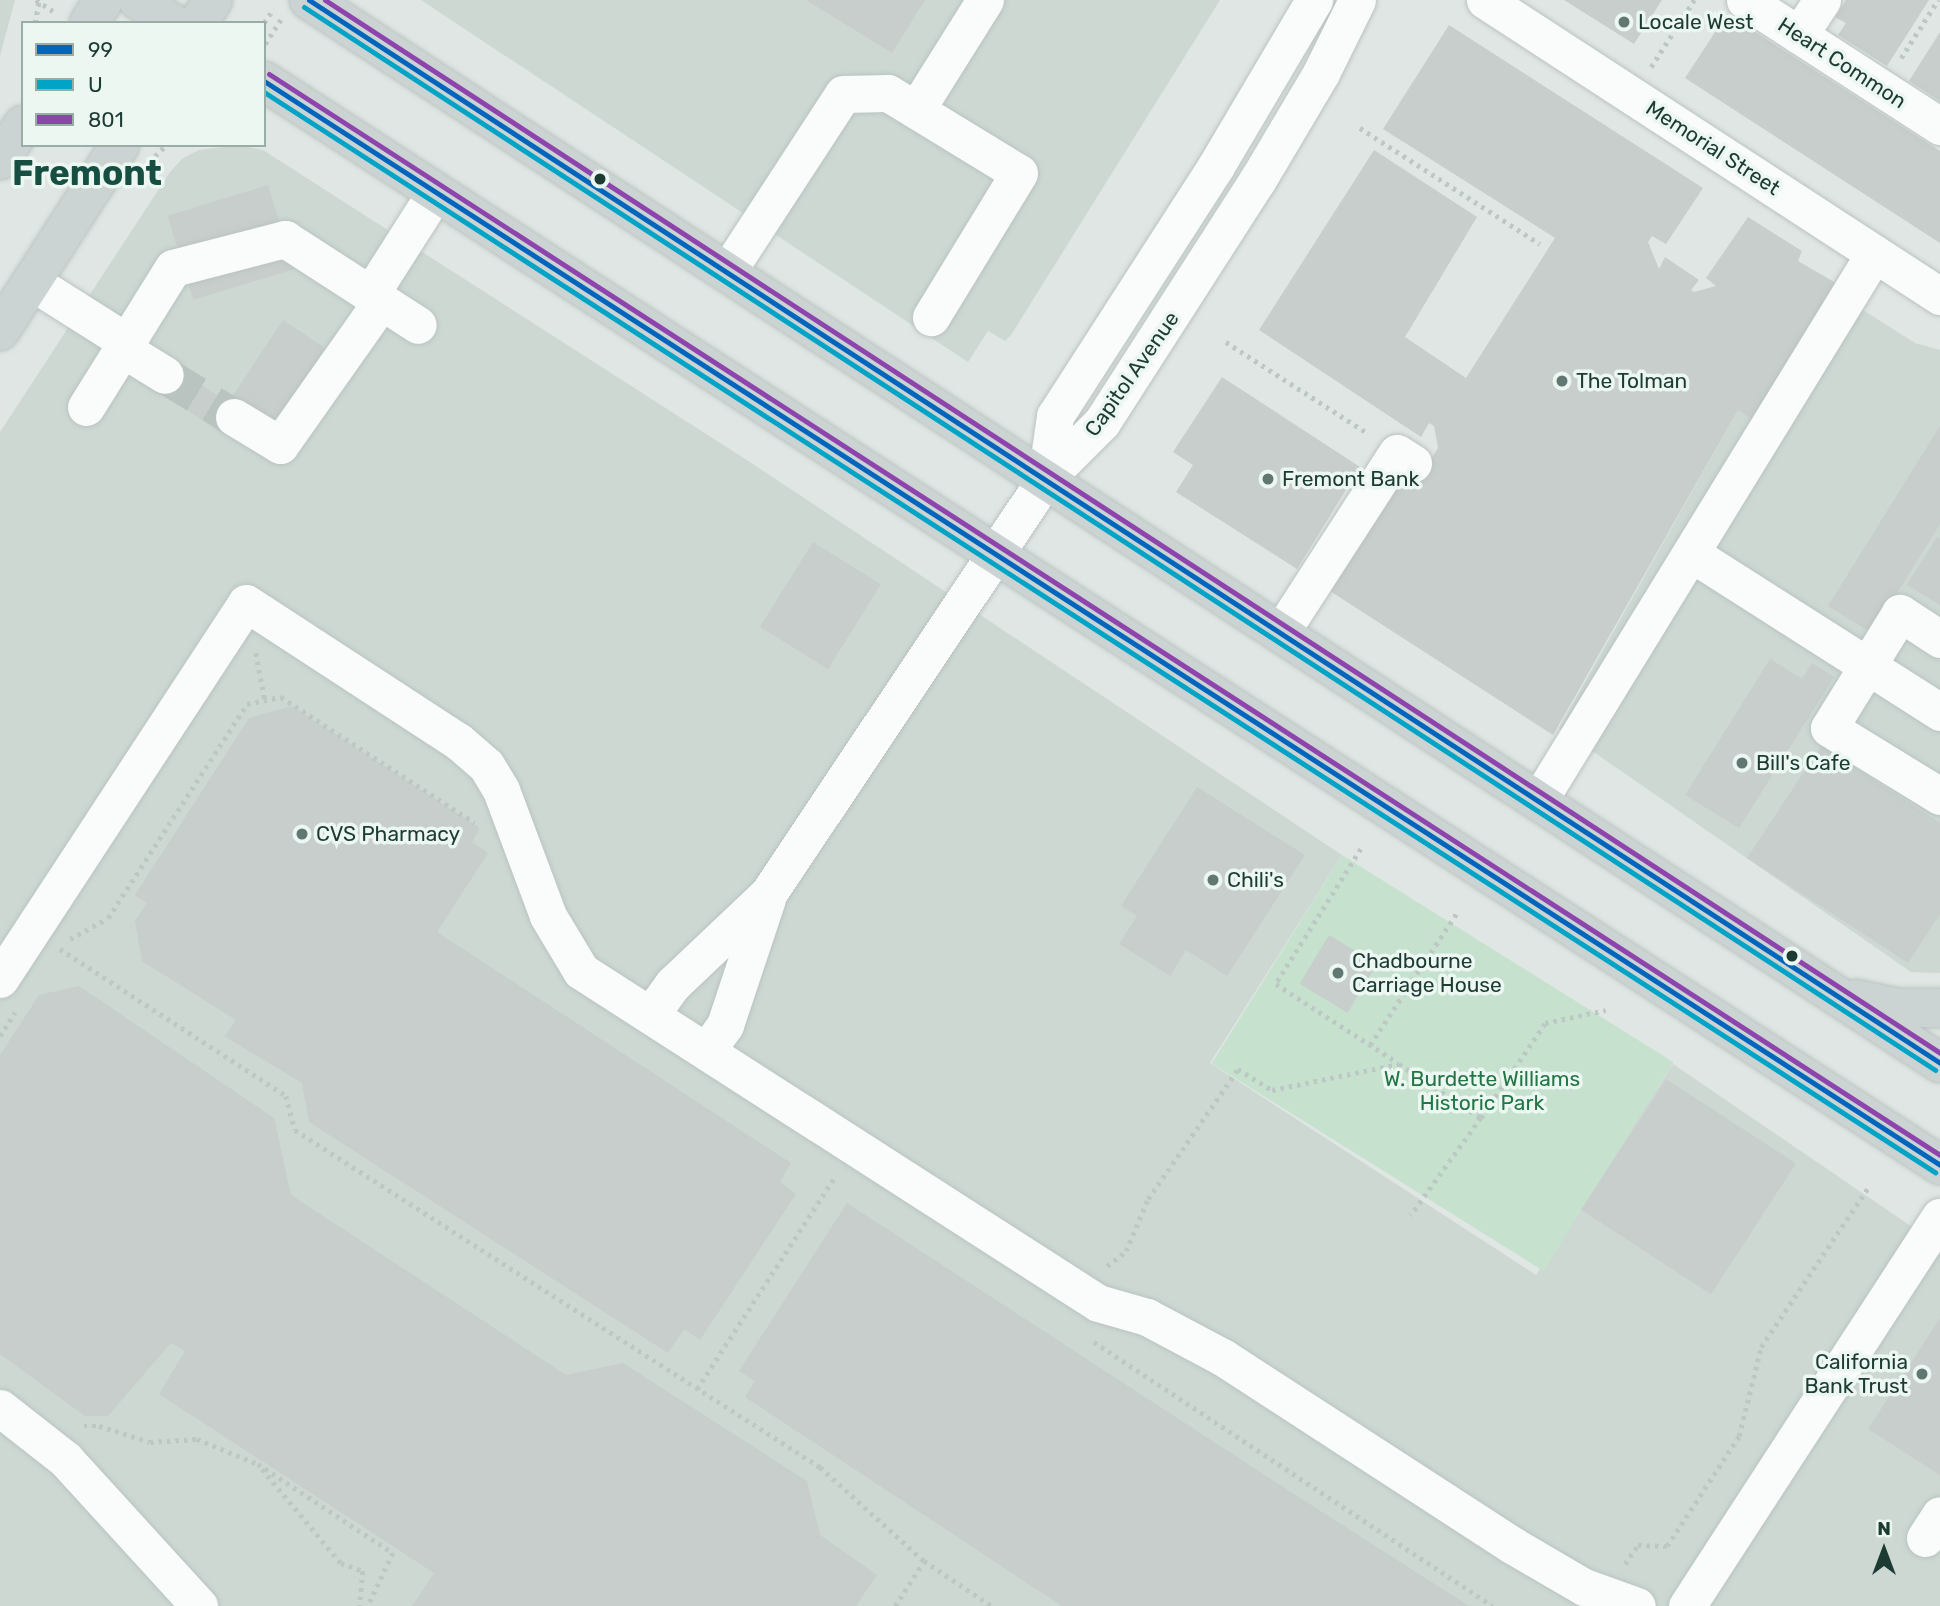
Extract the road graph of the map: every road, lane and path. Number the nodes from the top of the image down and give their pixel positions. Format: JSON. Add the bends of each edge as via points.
{"nodes":[{"id":1,"x":104,"y":0,"type":"edge"},
{"id":2,"x":138,"y":0,"type":"edge"},
{"id":3,"x":213,"y":0,"type":"edge"},
{"id":4,"x":309,"y":0,"type":"edge"},
{"id":5,"x":985,"y":0,"type":"edge"},
{"id":6,"x":1314,"y":0,"type":"edge"},
{"id":7,"x":1357,"y":0,"type":"edge"},
{"id":8,"x":1485,"y":0,"type":"edge"},
{"id":9,"x":1694,"y":0,"type":"edge"},
{"id":10,"x":1745,"y":0,"type":"edge"},
{"id":11,"x":1822,"y":0,"type":"edge"},
{"id":12,"x":1938,"y":0,"type":"edge"},
{"id":13,"x":38,"y":1,"type":"edge"},
{"id":14,"x":74,"y":18,"type":"edge"},
{"id":15,"x":35,"y":21,"type":"edge"},
{"id":16,"x":169,"y":21,"type":"edge"},
{"id":17,"x":199,"y":21,"type":"edge"},
{"id":18,"x":1799,"y":35,"type":"junction"},
{"id":19,"x":266,"y":82,"type":"edge"},
{"id":20,"x":1882,"y":88,"type":"junction"},
{"id":21,"x":1632,"y":95,"type":"junction"},
{"id":22,"x":916,"y":110,"type":"junction"},
{"id":23,"x":1940,"y":126,"type":"edge"},
{"id":24,"x":21,"y":128,"type":"edge"},
{"id":25,"x":1360,"y":128,"type":"dead end"},
{"id":26,"x":156,"y":147,"type":"edge"},
{"id":27,"x":137,"y":151,"type":"edge"},
{"id":28,"x":0,"y":160,"type":"edge"},
{"id":29,"x":435,"y":193,"type":"junction"},
{"id":30,"x":1540,"y":244,"type":"dead end"},
{"id":31,"x":1874,"y":254,"type":"junction"},
{"id":32,"x":727,"y":272,"type":"junction"},
{"id":33,"x":32,"y":282,"type":"junction"},
{"id":34,"x":1940,"y":296,"type":"edge"},
{"id":35,"x":376,"y":299,"type":"junction"},
{"id":36,"x":931,"y":317,"type":"dead end"},
{"id":37,"x":418,"y":325,"type":"dead end"},
{"id":38,"x":0,"y":331,"type":"edge"},
{"id":39,"x":1226,"y":342,"type":"dead end"},
{"id":40,"x":125,"y":346,"type":"junction"},
{"id":41,"x":165,"y":374,"type":"tunnel mouth"},
{"id":42,"x":86,"y":407,"type":"dead end"},
{"id":43,"x":234,"y":417,"type":"tunnel mouth"},
{"id":44,"x":1405,"y":458,"type":"joint"},
{"id":45,"x":1046,"y":478,"type":"junction"},
{"id":46,"x":995,"y":554,"type":"junction"},
{"id":47,"x":1692,"y":554,"type":"junction"},
{"id":48,"x":1281,"y":632,"type":"junction"},
{"id":49,"x":1940,"y":639,"type":"edge"},
{"id":50,"x":1866,"y":664,"type":"junction"},
{"id":51,"x":1940,"y":712,"type":"edge"},
{"id":52,"x":1940,"y":796,"type":"edge"},
{"id":53,"x":1539,"y":800,"type":"junction"},
{"id":54,"x":487,"y":831,"type":"dead end"},
{"id":55,"x":1362,"y":849,"type":"dead end"},
{"id":56,"x":768,"y":894,"type":"junction"},
{"id":57,"x":1458,"y":911,"type":"dead end"},
{"id":58,"x":57,"y":947,"type":"junction"},
{"id":59,"x":50,"y":958,"type":"dead end"},
{"id":60,"x":6,"y":981,"type":"edge"},
{"id":61,"x":1836,"y":995,"type":"junction"},
{"id":62,"x":1940,"y":1008,"type":"edge"},
{"id":63,"x":1606,"y":1010,"type":"dead end"},
{"id":64,"x":651,"y":1014,"type":"junction"},
{"id":65,"x":0,"y":1036,"type":"edge"},
{"id":66,"x":1370,"y":1045,"type":"junction"},
{"id":67,"x":707,"y":1050,"type":"junction"},
{"id":68,"x":1940,"y":1063,"type":"edge"},
{"id":69,"x":1399,"y":1064,"type":"junction"},
{"id":70,"x":1481,"y":1118,"type":"junction"},
{"id":71,"x":826,"y":1164,"type":"dead end"},
{"id":72,"x":1940,"y":1166,"type":"edge"},
{"id":73,"x":1868,"y":1188,"type":"dead end"},
{"id":74,"x":1411,"y":1215,"type":"dead end"},
{"id":75,"x":1940,"y":1217,"type":"edge"},
{"id":76,"x":1098,"y":1303,"type":"junction"},
{"id":77,"x":697,"y":1389,"type":"junction"},
{"id":78,"x":0,"y":1408,"type":"edge"},
{"id":79,"x":74,"y":1424,"type":"dead end"},
{"id":80,"x":258,"y":1464,"type":"junction"},
{"id":81,"x":924,"y":1561,"type":"junction"},
{"id":82,"x":1629,"y":1603,"type":"edge"},
{"id":83,"x":199,"y":1606,"type":"edge"},
{"id":84,"x":360,"y":1606,"type":"edge"},
{"id":85,"x":368,"y":1606,"type":"edge"},
{"id":86,"x":895,"y":1606,"type":"edge"},
{"id":87,"x":992,"y":1606,"type":"edge"},
{"id":88,"x":1493,"y":1606,"type":"edge"},
{"id":89,"x":1687,"y":1606,"type":"edge"}],
"edges":[{"from":1,"to":14,"type":"main road"},
{"from":2,"to":16,"type":"main road"},
{"from":3,"to":17,"type":"main road"},
{"from":4,"to":32,"type":"main road"},
{"from":5,"to":22,"type":"street"},
{"from":6,"to":45,"type":"street","name":"Capitol Avenue","via":[[1216,166],[1055,416]]},
{"from":7,"to":45,"type":"street","name":"Capitol Avenue","via":[[1321,72],[1192,285],[1102,422]]},
{"from":8,"to":21,"type":"street","name":"Memorial Street"},
{"from":9,"to":21,"type":"path"},
{"from":10,"to":18,"type":"street","name":"Heart Common"},
{"from":11,"to":18,"type":"street"},
{"from":12,"to":20,"type":"path"},
{"from":13,"to":14,"type":"path"},
{"from":13,"to":15,"type":"path"},
{"from":18,"to":20,"type":"street","name":"Heart Common"},
{"from":19,"to":29,"type":"main road"},
{"from":20,"to":23,"type":"street","name":"Heart Common"},
{"from":21,"to":31,"type":"street","name":"Memorial Street"},
{"from":22,"to":32,"type":"street","via":[[888,93],[843,94]]},
{"from":22,"to":36,"type":"street","via":[[1019,173]]},
{"from":24,"to":28,"type":"main road"},
{"from":25,"to":30,"type":"path"},
{"from":26,"to":27,"type":"path"},
{"from":27,"to":33,"type":"main road"},
{"from":29,"to":35,"type":"street"},
{"from":29,"to":46,"type":"main road"},
{"from":31,"to":34,"type":"street","name":"Memorial Street"},
{"from":31,"to":47,"type":"street","via":[[1787,387]]},
{"from":32,"to":45,"type":"main road"},
{"from":33,"to":38,"type":"main road"},
{"from":33,"to":40,"type":"street"},
{"from":35,"to":37,"type":"street"},
{"from":35,"to":40,"type":"street","via":[[285,239],[173,268]]},
{"from":35,"to":43,"type":"street","via":[[280,445]]},
{"from":39,"to":44,"type":"path"},
{"from":40,"to":41,"type":"street"},
{"from":40,"to":42,"type":"street"},
{"from":44,"to":48,"type":"street"},
{"from":45,"to":46,"type":"street"},
{"from":45,"to":48,"type":"main road"},
{"from":46,"to":56,"type":"street"},
{"from":46,"to":72,"type":"main road"},
{"from":47,"to":50,"type":"street"},
{"from":47,"to":53,"type":"street","via":[[1592,692]]},
{"from":48,"to":53,"type":"main road"},
{"from":49,"to":50,"type":"street","via":[[1900,613]]},
{"from":50,"to":51,"type":"street"},
{"from":50,"to":52,"type":"street","via":[[1829,728]]},
{"from":53,"to":61,"type":"main road"},
{"from":54,"to":58,"type":"path","via":[[281,697],[247,704],[108,918]]},
{"from":55,"to":66,"type":"path","via":[[1276,984]]},
{"from":56,"to":64,"type":"street","via":[[673,984]]},
{"from":56,"to":67,"type":"street","via":[[725,1024]]},
{"from":57,"to":66,"type":"path"},
{"from":58,"to":59,"type":"path"},
{"from":58,"to":77,"type":"path","via":[[286,1096],[295,1130]]},
{"from":60,"to":64,"type":"street","via":[[246,603],[458,741],[486,765],[501,790],[548,916],[581,971]]},
{"from":60,"to":65,"type":"path"},
{"from":61,"to":62,"type":"main road","via":[[1898,1008]]},
{"from":61,"to":68,"type":"main road"},
{"from":63,"to":70,"type":"path","via":[[1545,1023]]},
{"from":64,"to":67,"type":"street"},
{"from":66,"to":69,"type":"path"},
{"from":67,"to":76,"type":"street"},
{"from":69,"to":70,"type":"path"},
{"from":69,"to":76,"type":"path","via":[[1272,1090],[1238,1069],[1155,1189],[1126,1251],[1103,1270]]},
{"from":70,"to":74,"type":"path"},
{"from":71,"to":77,"type":"path","via":[[838,1172]]},
{"from":73,"to":82,"type":"path","via":[[1761,1347],[1739,1436],[1667,1546],[1638,1545],[1625,1562]]},
{"from":75,"to":89,"type":"street"},
{"from":76,"to":82,"type":"street","via":[[1147,1317],[1224,1358],[1512,1545],[1584,1587]]},
{"from":76,"to":88,"type":"path","via":[[1087,1337]]},
{"from":77,"to":81,"type":"path","via":[[820,1467]]},
{"from":78,"to":83,"type":"street","via":[[65,1459]]},
{"from":79,"to":80,"type":"path","via":[[99,1426],[150,1442],[197,1439]]},
{"from":80,"to":84,"type":"path","via":[[341,1563],[363,1571]]},
{"from":80,"to":85,"type":"path","via":[[393,1553]]},
{"from":81,"to":86,"type":"path"},
{"from":81,"to":87,"type":"path"}]}
